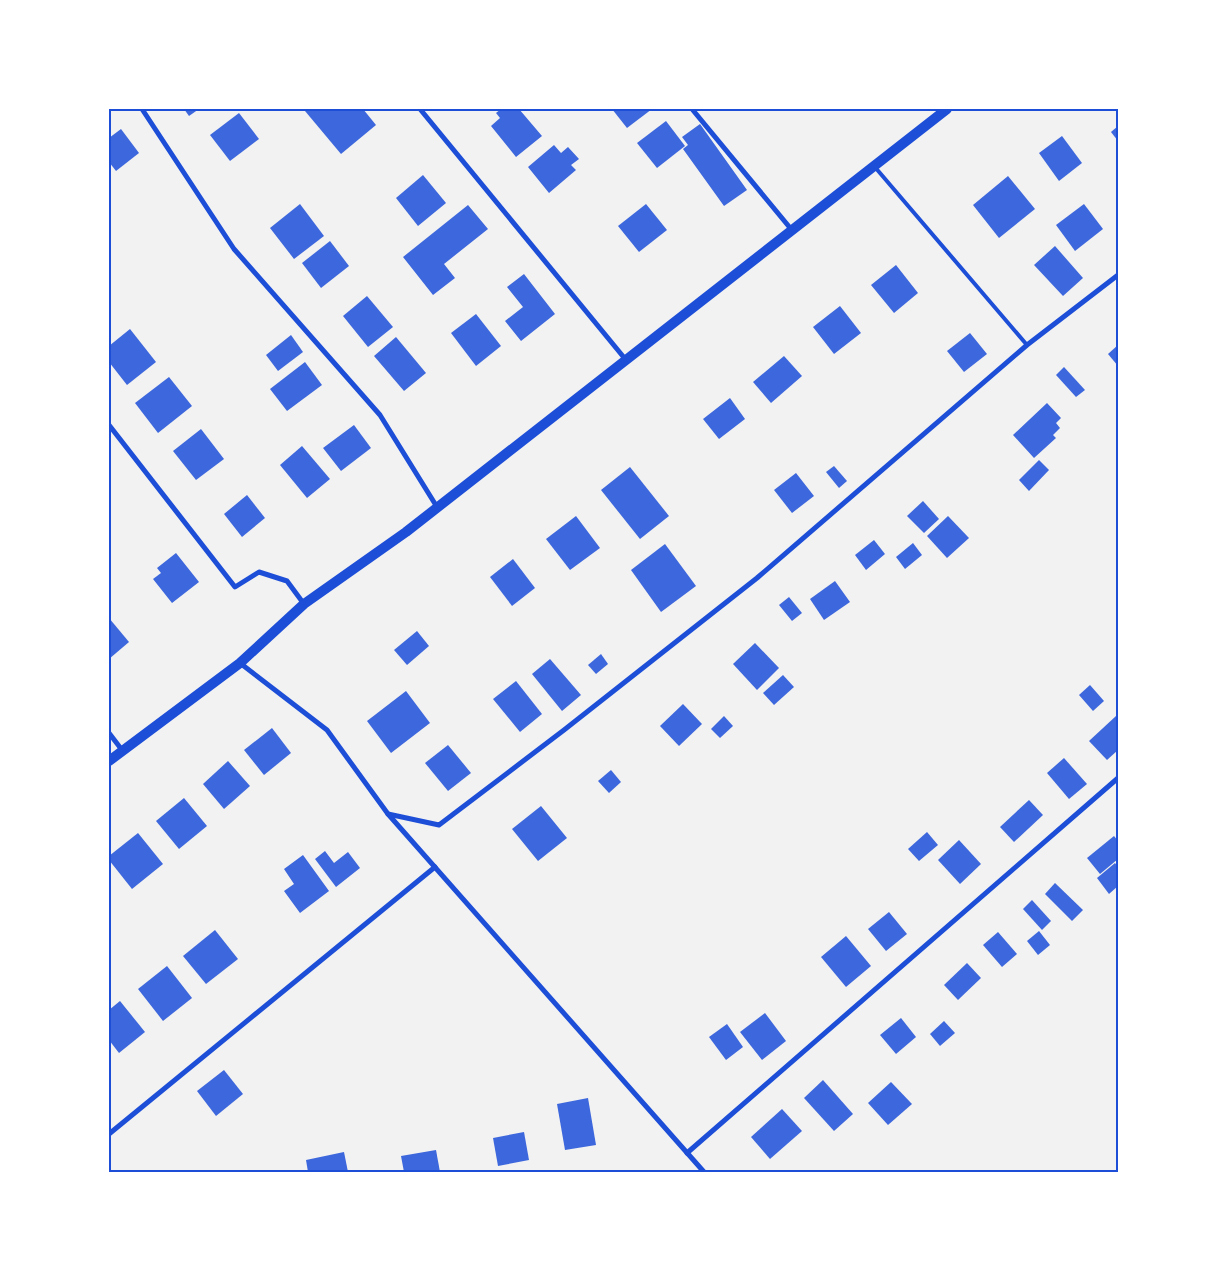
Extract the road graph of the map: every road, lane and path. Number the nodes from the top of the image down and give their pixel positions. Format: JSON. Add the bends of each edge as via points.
{"nodes":[{"id":1,"x":142,"y":109,"type":"edge"},
{"id":2,"x":420,"y":109,"type":"edge"},
{"id":3,"x":692,"y":109,"type":"edge"},
{"id":4,"x":947,"y":109,"type":"edge"},
{"id":5,"x":874,"y":165,"type":"junction"},
{"id":6,"x":791,"y":230,"type":"junction"},
{"id":7,"x":1118,"y":275,"type":"edge"},
{"id":8,"x":1027,"y":345,"type":"junction"},
{"id":9,"x":627,"y":360,"type":"junction"},
{"id":10,"x":109,"y":425,"type":"edge"},
{"id":11,"x":437,"y":507,"type":"junction"},
{"id":12,"x":304,"y":604,"type":"junction"},
{"id":13,"x":240,"y":663,"type":"junction"},
{"id":14,"x":109,"y":733,"type":"edge"},
{"id":15,"x":123,"y":751,"type":"junction"},
{"id":16,"x":109,"y":761,"type":"edge"},
{"id":17,"x":1118,"y":778,"type":"edge"},
{"id":18,"x":388,"y":814,"type":"junction"},
{"id":19,"x":435,"y":867,"type":"junction"},
{"id":20,"x":109,"y":1134,"type":"edge"},
{"id":21,"x":687,"y":1153,"type":"junction"},
{"id":22,"x":702,"y":1171,"type":"edge"}],
"edges":[{"from":1,"to":11,"type":"street","via":[[234,249],[380,414]]},
{"from":2,"to":9,"type":"street"},
{"from":3,"to":6,"type":"street"},
{"from":4,"to":5,"type":"main road"},
{"from":5,"to":6,"type":"main road"},
{"from":5,"to":8,"type":"lane"},
{"from":6,"to":9,"type":"main road"},
{"from":7,"to":8,"type":"street"},
{"from":8,"to":18,"type":"street","via":[[757,578],[439,825]]},
{"from":9,"to":11,"type":"main road"},
{"from":10,"to":12,"type":"street","via":[[235,587],[259,572],[287,581]]},
{"from":11,"to":12,"type":"main road"},
{"from":12,"to":13,"type":"main road"},
{"from":13,"to":15,"type":"main road"},
{"from":13,"to":18,"type":"street","via":[[327,730]]},
{"from":14,"to":15,"type":"street"},
{"from":15,"to":16,"type":"main road"},
{"from":17,"to":21,"type":"street"},
{"from":18,"to":19,"type":"street"},
{"from":19,"to":20,"type":"street"},
{"from":19,"to":21,"type":"street"},
{"from":21,"to":22,"type":"street"}]}
